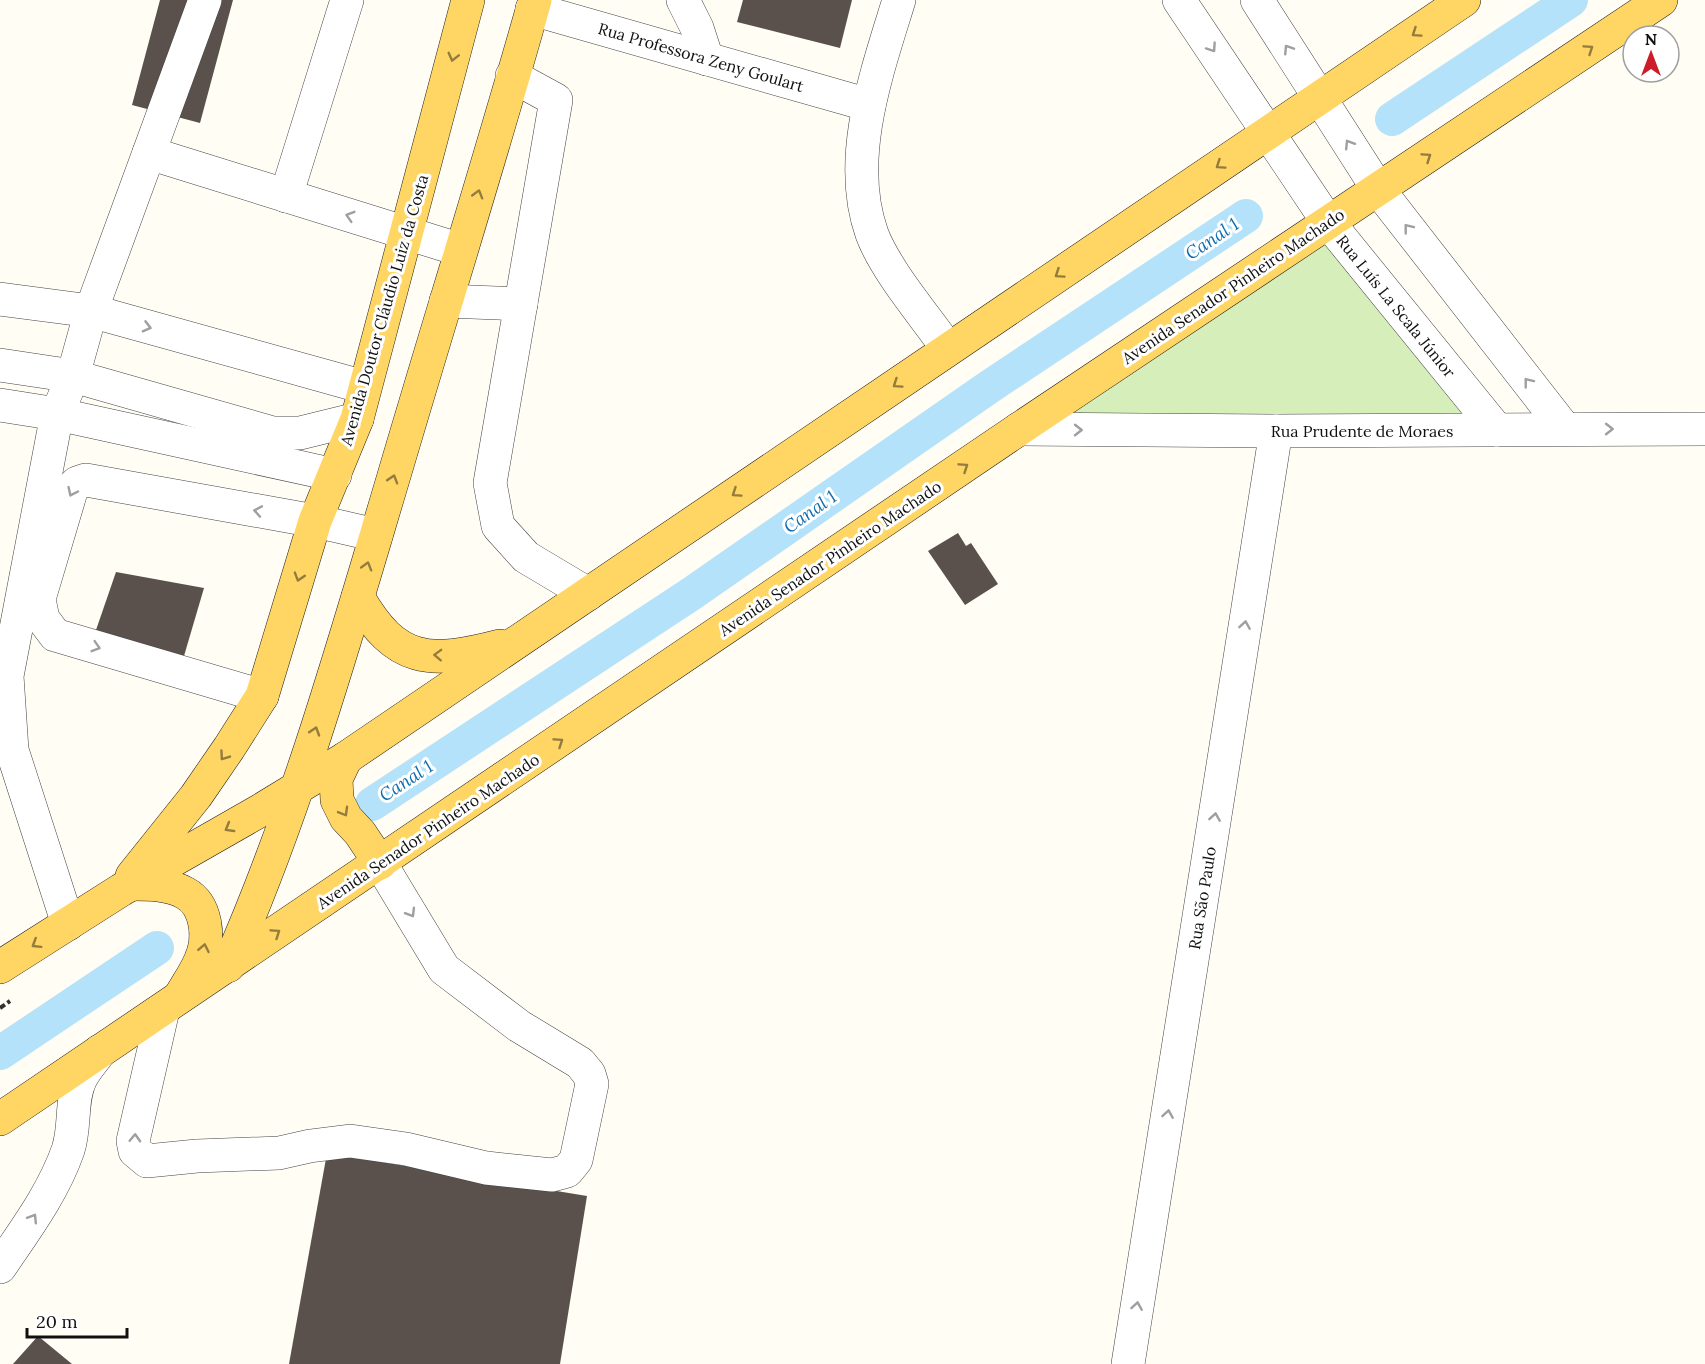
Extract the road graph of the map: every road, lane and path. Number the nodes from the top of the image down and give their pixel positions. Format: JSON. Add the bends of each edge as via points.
{"nodes":[{"id":1,"x":205,"y":0,"type":"edge"},
{"id":2,"x":347,"y":0,"type":"edge"},
{"id":3,"x":468,"y":0,"type":"edge"},
{"id":4,"x":683,"y":0,"type":"edge"},
{"id":5,"x":899,"y":0,"type":"edge"},
{"id":6,"x":1179,"y":0,"type":"edge"},
{"id":7,"x":1257,"y":0,"type":"edge"},
{"id":8,"x":1464,"y":0,"type":"edge"},
{"id":9,"x":1661,"y":0,"type":"edge"},
{"id":10,"x":533,"y":5,"type":"edge"},
{"id":11,"x":707,"y":59,"type":"junction"},
{"id":12,"x":512,"y":76,"type":"junction"},
{"id":13,"x":1320,"y":98,"type":"junction"},
{"id":14,"x":870,"y":105,"type":"junction"},
{"id":15,"x":1269,"y":132,"type":"junction"},
{"id":16,"x":149,"y":153,"type":"junction"},
{"id":17,"x":1378,"y":189,"type":"junction"},
{"id":18,"x":286,"y":196,"type":"junction"},
{"id":19,"x":1328,"y":222,"type":"junction"},
{"id":20,"x":406,"y":233,"type":"junction"},
{"id":21,"x":461,"y":250,"type":"junction"},
{"id":22,"x":0,"y":299,"type":"edge"},
{"id":23,"x":446,"y":301,"type":"junction"},
{"id":24,"x":521,"y":304,"type":"junction"},
{"id":25,"x":91,"y":311,"type":"junction"},
{"id":26,"x":948,"y":349,"type":"junction"},
{"id":27,"x":0,"y":365,"type":"edge"},
{"id":28,"x":73,"y":376,"type":"junction"},
{"id":29,"x":364,"y":387,"type":"junction"},
{"id":30,"x":2,"y":413,"type":"edge"},
{"id":31,"x":57,"y":414,"type":"junction"},
{"id":32,"x":357,"y":419,"type":"junction"},
{"id":33,"x":1564,"y":428,"type":"junction"},
{"id":34,"x":1019,"y":429,"type":"junction"},
{"id":35,"x":1705,"y":429,"type":"edge"},
{"id":36,"x":1497,"y":430,"type":"junction"},
{"id":37,"x":1276,"y":431,"type":"junction"},
{"id":38,"x":335,"y":475,"type":"junction"},
{"id":39,"x":315,"y":521,"type":"junction"},
{"id":40,"x":376,"y":535,"type":"junction"},
{"id":41,"x":588,"y":594,"type":"junction"},
{"id":42,"x":358,"y":597,"type":"junction"},
{"id":43,"x":516,"y":642,"type":"junction"},
{"id":44,"x":262,"y":696,"type":"junction"},
{"id":45,"x":346,"y":758,"type":"junction"},
{"id":46,"x":297,"y":787,"type":"junction"},
{"id":47,"x":380,"y":863,"type":"junction"},
{"id":48,"x":126,"y":887,"type":"junction"},
{"id":49,"x":68,"y":924,"type":"junction"},
{"id":50,"x":228,"y":966,"type":"junction"},
{"id":51,"x":0,"y":967,"type":"edge"},
{"id":52,"x":170,"y":1005,"type":"junction"},
{"id":53,"x":100,"y":1052,"type":"junction"},
{"id":54,"x":2,"y":1120,"type":"edge"},
{"id":55,"x":0,"y":1267,"type":"edge"},
{"id":56,"x":1128,"y":1364,"type":"edge"}],
"edges":[{"from":1,"to":16,"type":"street"},
{"from":2,"to":18,"type":"street"},
{"from":3,"to":20,"type":"main road","name":"Avenida Doutor Cláudio Luiz da Costa","one_way":true},
{"from":4,"to":11,"type":"street"},
{"from":5,"to":14,"type":"street"},
{"from":6,"to":15,"type":"street","name":"Rua Luís La Scala Júnior","one_way":true},
{"from":13,"to":7,"type":"street","one_way":true},
{"from":8,"to":13,"type":"main road","one_way":true},
{"from":17,"to":9,"type":"main road","name":"Avenida Senador Pinheiro Machado","one_way":true},
{"from":10,"to":11,"type":"street","name":"Rua Professora Zeny Goulart"},
{"from":10,"to":12,"type":"main road"},
{"from":11,"to":14,"type":"street","name":"Rua Professora Zeny Goulart"},
{"from":21,"to":12,"type":"main road","one_way":true},
{"from":12,"to":24,"type":"street","via":[[556,100]]},
{"from":13,"to":15,"type":"main road"},
{"from":17,"to":13,"type":"street","one_way":true},
{"from":14,"to":26,"type":"street","via":[[862,174],[872,234],[886,261]]},
{"from":15,"to":19,"type":"street","name":"Rua Luís La Scala Júnior"},
{"from":15,"to":26,"type":"main road","one_way":true},
{"from":16,"to":18,"type":"street"},
{"from":16,"to":25,"type":"street"},
{"from":17,"to":19,"type":"main road","name":"Avenida Senador Pinheiro Machado"},
{"from":33,"to":17,"type":"street","one_way":true},
{"from":20,"to":18,"type":"street","one_way":true},
{"from":19,"to":34,"type":"main road","name":"Avenida Senador Pinheiro Machado"},
{"from":19,"to":36,"type":"street","name":"Rua Luís La Scala Júnior"},
{"from":20,"to":21,"type":"street"},
{"from":20,"to":29,"type":"main road","name":"Avenida Doutor Cláudio Luiz da Costa"},
{"from":21,"to":23,"type":"main road"},
{"from":22,"to":25,"type":"street"},
{"from":23,"to":24,"type":"street"},
{"from":40,"to":23,"type":"main road","one_way":true},
{"from":24,"to":41,"type":"street","via":[[490,483],[498,526],[526,557]]},
{"from":25,"to":28,"type":"street"},
{"from":25,"to":29,"type":"street","one_way":true},
{"from":26,"to":41,"type":"main road","one_way":true},
{"from":27,"to":28,"type":"street"},
{"from":28,"to":31,"type":"street"},
{"from":28,"to":32,"type":"street","via":[[273,433],[300,433]]},
{"from":29,"to":32,"type":"main road","name":"Avenida Doutor Cláudio Luiz da Costa"},
{"from":30,"to":31,"type":"street"},
{"from":31,"to":38,"type":"street"},
{"from":31,"to":49,"type":"street","via":[[7,676],[12,750]]},
{"from":32,"to":38,"type":"main road","name":"Avenida Doutor Cláudio Luiz da Costa"},
{"from":33,"to":35,"type":"street","name":"Rua Prudente de Moraes","one_way":true},
{"from":33,"to":36,"type":"street","name":"Rua Prudente de Moraes"},
{"from":34,"to":37,"type":"street","name":"Rua Prudente de Moraes","one_way":true},
{"from":47,"to":34,"type":"main road","name":"Avenida Senador Pinheiro Machado","one_way":true},
{"from":36,"to":37,"type":"street","name":"Rua Prudente de Moraes"},
{"from":56,"to":37,"type":"street","name":"Rua São Paulo","one_way":true},
{"from":38,"to":39,"type":"main road","name":"Avenida Doutor Cláudio Luiz da Costa"},
{"from":39,"to":40,"type":"street"},
{"from":39,"to":44,"type":"main road","name":"Avenida Doutor Cláudio Luiz da Costa","one_way":true},
{"from":39,"to":44,"type":"street","one_way":true,"via":[[86,480],[72,488],[39,599],[43,619],[55,635]]},
{"from":42,"to":40,"type":"main road","one_way":true},
{"from":41,"to":43,"type":"main road"},
{"from":43,"to":42,"type":"main road","one_way":true,"via":[[474,653],[415,654],[393,642],[372,621]]},
{"from":46,"to":42,"type":"main road","one_way":true},
{"from":43,"to":45,"type":"main road"},
{"from":44,"to":48,"type":"main road","name":"Avenida Doutor Cláudio Luiz da Costa","one_way":true,"via":[[196,796]]},
{"from":45,"to":46,"type":"main road"},
{"from":45,"to":47,"type":"main road","one_way":true,"via":[[336,779],[337,800]]},
{"from":46,"to":48,"type":"main road","one_way":true},
{"from":46,"to":50,"type":"main road"},
{"from":50,"to":47,"type":"main road","name":"Avenida Senador Pinheiro Machado","one_way":true},
{"from":47,"to":52,"type":"street","one_way":true,"via":[[444,969],[519,1026],[580,1063],[589,1074],[592,1084],[576,1160],[567,1171],[552,1175],[486,1168],[406,1149],[350,1141],[279,1153],[147,1161],[135,1151],[133,1140]]},
{"from":48,"to":49,"type":"main road"},
{"from":52,"to":48,"type":"main road","one_way":true,"via":[[202,958],[206,925],[199,907],[186,893],[158,884]]},
{"from":49,"to":51,"type":"main road","one_way":true},
{"from":50,"to":52,"type":"main road","name":"Avenida Senador Pinheiro Machado"},
{"from":52,"to":53,"type":"main road","name":"Avenida Senador Pinheiro Machado"},
{"from":53,"to":54,"type":"main road","name":"Avenida Senador Pinheiro Machado"},
{"from":55,"to":53,"type":"street","one_way":true,"via":[[59,1173],[74,1129],[80,1078]]}]}
